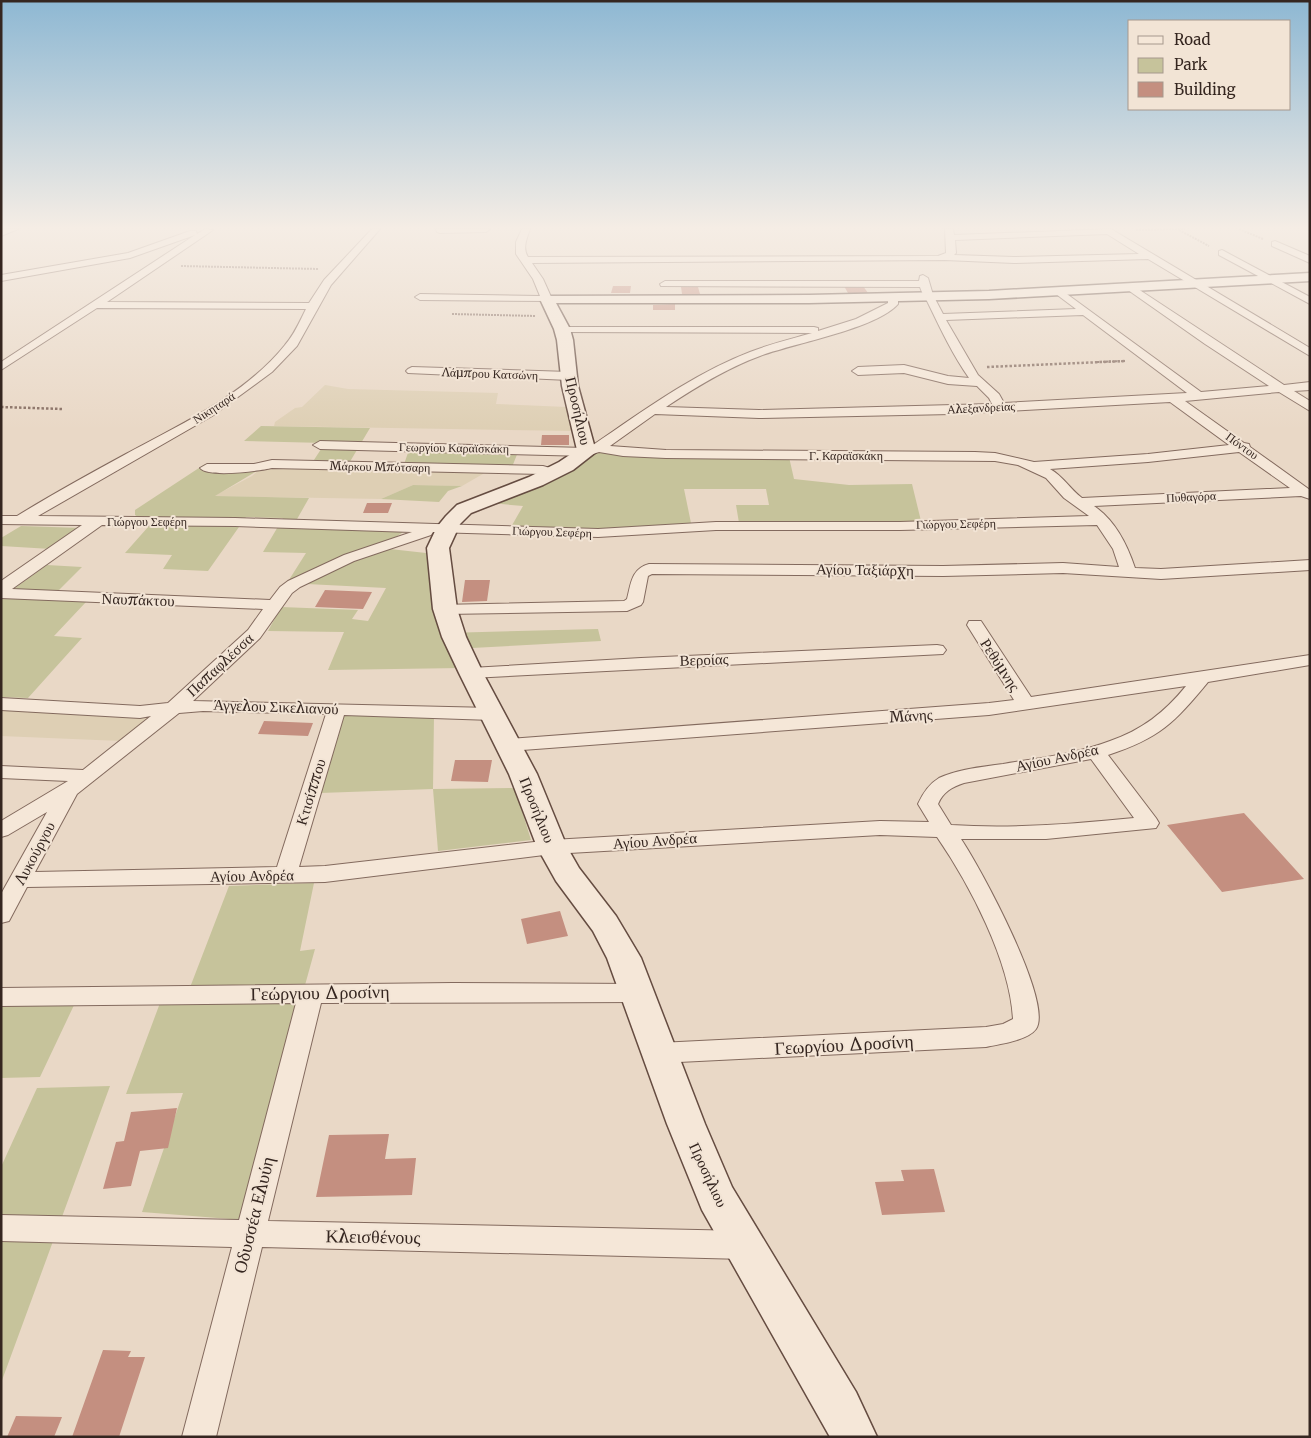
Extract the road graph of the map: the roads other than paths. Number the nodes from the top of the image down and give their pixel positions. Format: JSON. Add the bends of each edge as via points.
{"nodes":[{"id":1,"x":111,"y":296,"type":"edge"},
{"id":2,"x":318,"y":296,"type":"edge"},
{"id":3,"x":546,"y":296,"type":"edge"},
{"id":4,"x":749,"y":296,"type":"edge"},
{"id":5,"x":901,"y":296,"type":"edge"},
{"id":6,"x":930,"y":296,"type":"edge"},
{"id":7,"x":1065,"y":296,"type":"edge"},
{"id":8,"x":1144,"y":296,"type":"edge"},
{"id":9,"x":1218,"y":296,"type":"edge"},
{"id":10,"x":420,"y":297,"type":"dead end"},
{"id":11,"x":893,"y":298,"type":"junction"},
{"id":12,"x":547,"y":299,"type":"junction"},
{"id":13,"x":750,"y":300,"type":"junction"},
{"id":14,"x":97,"y":305,"type":"junction"},
{"id":15,"x":314,"y":306,"type":"junction"},
{"id":16,"x":1086,"y":312,"type":"junction"},
{"id":17,"x":939,"y":317,"type":"junction"},
{"id":18,"x":559,"y":323,"type":"junction"},
{"id":19,"x":838,"y":330,"type":"junction"},
{"id":20,"x":1310,"y":353,"type":"edge"},
{"id":21,"x":1,"y":367,"type":"edge"},
{"id":22,"x":412,"y":371,"type":"dead end"},
{"id":23,"x":858,"y":371,"type":"dead end"},
{"id":24,"x":569,"y":376,"type":"junction"},
{"id":25,"x":981,"y":383,"type":"junction"},
{"id":26,"x":1310,"y":386,"type":"edge"},
{"id":27,"x":1280,"y":388,"type":"junction"},
{"id":28,"x":1199,"y":396,"type":"junction"},
{"id":29,"x":1173,"y":398,"type":"junction"},
{"id":30,"x":999,"y":407,"type":"junction"},
{"id":31,"x":1310,"y":407,"type":"edge"},
{"id":32,"x":651,"y":410,"type":"junction"},
{"id":33,"x":320,"y":445,"type":"dead end"},
{"id":34,"x":1244,"y":447,"type":"junction"},
{"id":35,"x":593,"y":450,"type":"junction"},
{"id":36,"x":1034,"y":466,"type":"junction"},
{"id":37,"x":207,"y":468,"type":"dead end"},
{"id":38,"x":552,"y":473,"type":"junction"},
{"id":39,"x":1310,"y":477,"type":"edge"},
{"id":40,"x":1287,"y":479,"type":"junction"},
{"id":41,"x":1306,"y":494,"type":"edge"},
{"id":42,"x":1079,"y":502,"type":"junction"},
{"id":43,"x":1,"y":520,"type":"edge"},
{"id":44,"x":19,"y":520,"type":"junction"},
{"id":45,"x":1102,"y":520,"type":"junction"},
{"id":46,"x":98,"y":521,"type":"junction"},
{"id":47,"x":446,"y":527,"type":"junction"},
{"id":48,"x":1,"y":531,"type":"edge"},
{"id":49,"x":1310,"y":565,"type":"edge"},
{"id":50,"x":1128,"y":572,"type":"junction"},
{"id":51,"x":1,"y":589,"type":"edge"},
{"id":52,"x":1,"y":593,"type":"edge"},
{"id":53,"x":275,"y":605,"type":"junction"},
{"id":54,"x":445,"y":609,"type":"junction"},
{"id":55,"x":975,"y":625,"type":"dead end"},
{"id":56,"x":937,"y":650,"type":"dead end"},
{"id":57,"x":1310,"y":660,"type":"edge"},
{"id":58,"x":471,"y":674,"type":"junction"},
{"id":59,"x":1202,"y":678,"type":"junction"},
{"id":60,"x":1,"y":704,"type":"edge"},
{"id":61,"x":1026,"y":704,"type":"junction"},
{"id":62,"x":175,"y":707,"type":"junction"},
{"id":63,"x":337,"y":709,"type":"junction"},
{"id":64,"x":492,"y":714,"type":"junction"},
{"id":65,"x":509,"y":745,"type":"junction"},
{"id":66,"x":1095,"y":752,"type":"junction"},
{"id":67,"x":1,"y":772,"type":"edge"},
{"id":68,"x":88,"y":776,"type":"junction"},
{"id":69,"x":68,"y":791,"type":"junction"},
{"id":70,"x":1,"y":830,"type":"edge"},
{"id":71,"x":944,"y":831,"type":"junction"},
{"id":72,"x":552,"y":847,"type":"junction"},
{"id":73,"x":285,"y":876,"type":"junction"},
{"id":74,"x":20,"y":880,"type":"junction"},
{"id":75,"x":1,"y":915,"type":"edge"},
{"id":76,"x":638,"y":992,"type":"junction"},
{"id":77,"x":311,"y":994,"type":"junction"},
{"id":78,"x":1,"y":997,"type":"edge"},
{"id":79,"x":659,"y":1053,"type":"junction"},
{"id":80,"x":1,"y":1228,"type":"edge"},
{"id":81,"x":249,"y":1234,"type":"junction"},
{"id":82,"x":745,"y":1245,"type":"junction"},
{"id":83,"x":198,"y":1437,"type":"edge"},
{"id":84,"x":854,"y":1437,"type":"edge"}],
"edges":[{"from":1,"to":14,"type":"street"},
{"from":2,"to":15,"type":"street","name":"Νικηταρά"},
{"from":3,"to":12,"type":"street","name":"Προσήλιου"},
{"from":4,"to":13,"type":"street"},
{"from":5,"to":11,"type":"street"},
{"from":6,"to":17,"type":"street"},
{"from":7,"to":16,"type":"street"},
{"from":8,"to":27,"type":"street"},
{"from":9,"to":20,"type":"street"},
{"from":10,"to":12,"type":"street"},
{"from":11,"to":13,"type":"street"},
{"from":11,"to":19,"type":"street","via":[[893,304],[885,310]]},
{"from":12,"to":13,"type":"street"},
{"from":12,"to":18,"type":"street","name":"Προσήλιου"},
{"from":14,"to":15,"type":"street"},
{"from":14,"to":21,"type":"street"},
{"from":15,"to":44,"type":"street","name":"Νικηταρά","via":[[285,353],[240,391],[174,434]]},
{"from":16,"to":17,"type":"street"},
{"from":16,"to":28,"type":"street"},
{"from":17,"to":25,"type":"street","via":[[972,376]]},
{"from":18,"to":19,"type":"street"},
{"from":18,"to":24,"type":"street","name":"Προσήλιου"},
{"from":19,"to":32,"type":"street","via":[[752,355]]},
{"from":22,"to":24,"type":"street","name":"Λάμπρου Κατσώνη"},
{"from":23,"to":25,"type":"street","via":[[904,369],[948,380]]},
{"from":24,"to":35,"type":"street","name":"Προσήλιου"},
{"from":25,"to":30,"type":"street","via":[[995,397]]},
{"from":26,"to":27,"type":"street","name":"Αλεξανδρείας"},
{"from":27,"to":28,"type":"street","name":"Αλεξανδρείας"},
{"from":27,"to":31,"type":"street"},
{"from":28,"to":29,"type":"street","name":"Αλεξανδρείας"},
{"from":29,"to":30,"type":"street","name":"Αλεξανδρείας"},
{"from":29,"to":34,"type":"street","name":"Πόντου"},
{"from":30,"to":32,"type":"street","name":"Αλεξανδρείας","via":[[759,414]]},
{"from":32,"to":35,"type":"street"},
{"from":33,"to":35,"type":"street","name":"Γεωργίου Καραϊσκάκη"},
{"from":34,"to":36,"type":"street","via":[[1140,459]]},
{"from":34,"to":40,"type":"street","name":"Πόντου"},
{"from":35,"to":36,"type":"street","name":"Γ. Καραϊσκάκη","via":[[666,454],[988,456]]},
{"from":35,"to":38,"type":"street","name":"Προσήλιου"},
{"from":36,"to":42,"type":"street","name":"Γ. Καραϊσκάκη","via":[[1051,475]]},
{"from":37,"to":38,"type":"street","name":"Μάρκου Μπότσαρη","via":[[254,468],[272,464],[543,470]]},
{"from":38,"to":47,"type":"street","name":"Προσήλιου","via":[[464,509]]},
{"from":39,"to":40,"type":"street"},
{"from":40,"to":41,"type":"street","name":"Πόντου"},
{"from":41,"to":42,"type":"street","name":"Πυθαγόρα"},
{"from":42,"to":45,"type":"street"},
{"from":43,"to":44,"type":"street","name":"Γιώργου Σεφέρη"},
{"from":44,"to":46,"type":"street","name":"Γιώργου Σεφέρη"},
{"from":44,"to":48,"type":"street","name":"Νικηταρά"},
{"from":45,"to":47,"type":"street","name":"Γιώργου Σεφέρη","via":[[900,526],[716,526],[598,533]]},
{"from":45,"to":50,"type":"street","via":[[1118,543]]},
{"from":46,"to":47,"type":"street","name":"Γιώργου Σεφέρη"},
{"from":46,"to":51,"type":"street"},
{"from":47,"to":53,"type":"street","name":"Παπαφλέσσα","via":[[349,558],[294,584]]},
{"from":47,"to":54,"type":"street","name":"Προσήλιου","via":[[437,555]]},
{"from":49,"to":50,"type":"street","name":"Αγίου Ταξιάρχη","via":[[1180,573]]},
{"from":50,"to":54,"type":"street","name":"Αγίου Ταξιάρχη","via":[[1063,568],[943,571],[649,569],[641,574],[635,602],[627,606]]},
{"from":52,"to":53,"type":"street","name":"Ναυπάκτου"},
{"from":53,"to":62,"type":"street","name":"Παπαφλέσσα","via":[[254,634]]},
{"from":54,"to":58,"type":"street","name":"Προσήλιου"},
{"from":55,"to":61,"type":"street","name":"Ρεθύμνης"},
{"from":56,"to":58,"type":"street","name":"Βεροίας"},
{"from":57,"to":59,"type":"street","name":"Μάνης"},
{"from":58,"to":64,"type":"street","name":"Προσήλιου"},
{"from":59,"to":61,"type":"street","name":"Μάνης"},
{"from":59,"to":66,"type":"street","name":"Αγίου Ανδρέα","via":[[1163,722],[1143,735]]},
{"from":60,"to":62,"type":"street","name":"Άγγελου Σικελιανού","via":[[140,712]]},
{"from":61,"to":65,"type":"street","name":"Μάνης","via":[[948,713]]},
{"from":62,"to":63,"type":"street","name":"Άγγελου Σικελιανού"},
{"from":62,"to":68,"type":"street","name":"Παπαφλέσσα"},
{"from":63,"to":64,"type":"street","name":"Άγγελου Σικελιανού"},
{"from":63,"to":73,"type":"street","name":"Κτισίππου"},
{"from":64,"to":65,"type":"street","name":"Προσήλιου"},
{"from":65,"to":72,"type":"street","name":"Προσήλιου"},
{"from":66,"to":71,"type":"street","name":"Αγίου Ανδρέα","via":[[945,783],[934,791],[928,804]]},
{"from":66,"to":71,"type":"street","via":[[1149,823],[1042,832],[982,834]]},
{"from":67,"to":68,"type":"street"},
{"from":68,"to":69,"type":"street","name":"Παπαφλέσσα"},
{"from":69,"to":70,"type":"street","name":"Παπαφλέσσα"},
{"from":69,"to":74,"type":"street","name":"Λυκούργου"},
{"from":71,"to":72,"type":"street","name":"Αγίου Ανδρέα","via":[[880,828]]},
{"from":71,"to":79,"type":"street","name":"Γεωργίου Δροσίνη","via":[[994,917],[1025,1003],[1026,1024],[1008,1034],[986,1037]]},
{"from":72,"to":73,"type":"street","name":"Αγίου Ανδρέα"},
{"from":72,"to":76,"type":"street","name":"Προσήλιου","via":[[567,874],[612,936]]},
{"from":73,"to":74,"type":"street","name":"Αγίου Ανδρέα"},
{"from":74,"to":75,"type":"street","name":"Λυκούργου"},
{"from":76,"to":77,"type":"street","name":"Γεώργιου Δροσίνη"},
{"from":76,"to":79,"type":"street","name":"Προσήλιου"},
{"from":77,"to":78,"type":"street","name":"Γεώργιου Δροσίνη"},
{"from":77,"to":81,"type":"street","name":"Οδυσσέα Ελυύη"},
{"from":79,"to":82,"type":"street","name":"Προσήλιου","via":[[716,1197]]},
{"from":80,"to":81,"type":"street","name":"Κλεισθένους"},
{"from":81,"to":82,"type":"street","name":"Κλεισθένους"},
{"from":81,"to":83,"type":"street","name":"Οδυσσέα Ελυύη"},
{"from":82,"to":84,"type":"street","name":"Προσήλιου"}]}
